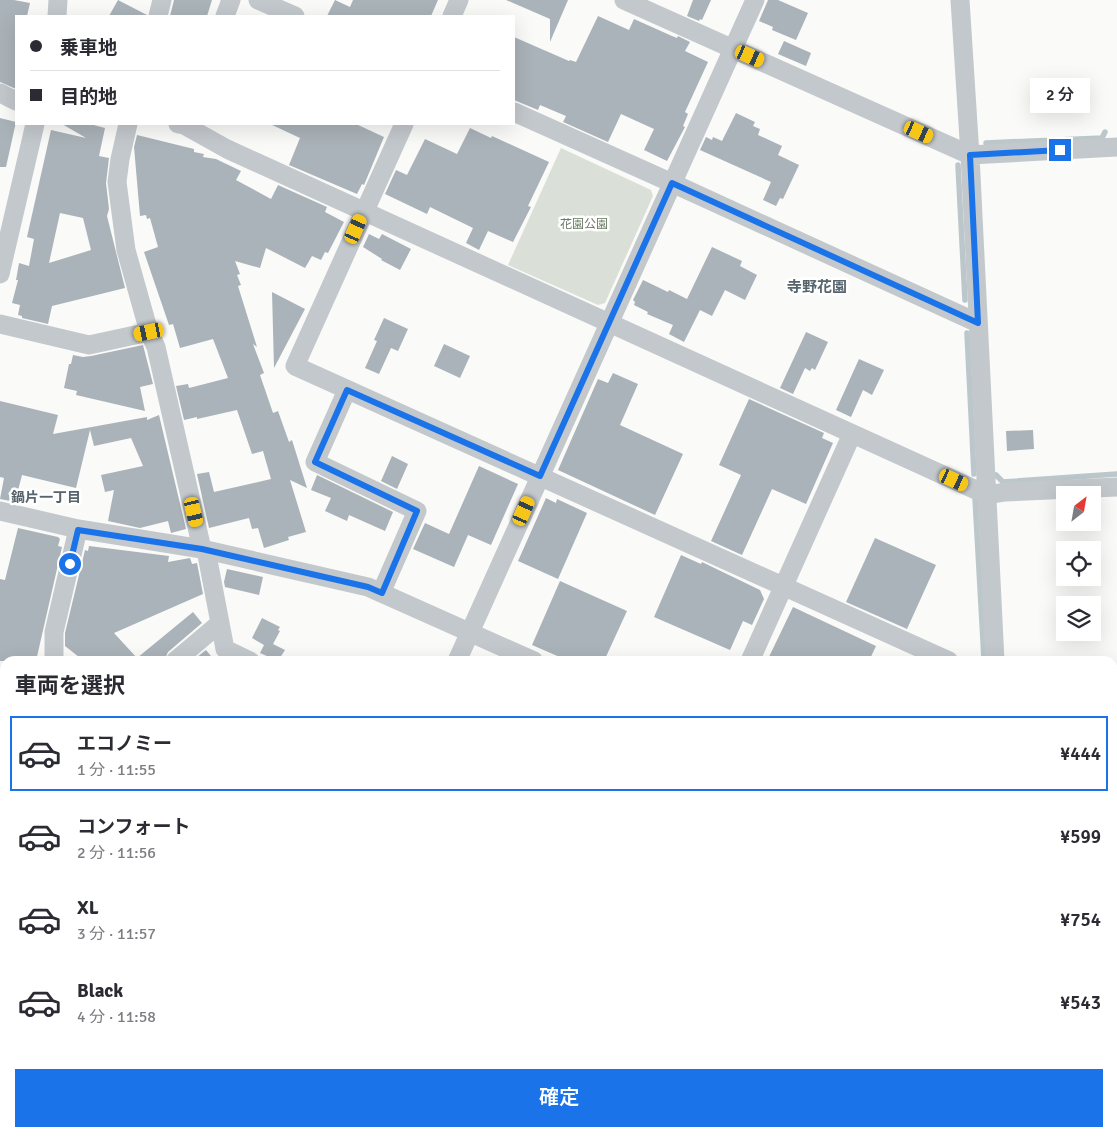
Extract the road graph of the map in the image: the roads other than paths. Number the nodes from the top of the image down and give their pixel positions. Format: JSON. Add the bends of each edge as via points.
{"nodes":[{"id":1,"x":58,"y":0,"type":"edge"},
{"id":2,"x":162,"y":0,"type":"edge"},
{"id":3,"x":231,"y":0,"type":"edge"},
{"id":4,"x":258,"y":0,"type":"edge"},
{"id":5,"x":459,"y":0,"type":"edge"},
{"id":6,"x":624,"y":0,"type":"edge"},
{"id":7,"x":755,"y":0,"type":"edge"},
{"id":8,"x":955,"y":2,"type":"edge"},
{"id":9,"x":57,"y":15,"type":"edge"},
{"id":10,"x":158,"y":15,"type":"edge"},
{"id":11,"x":225,"y":15,"type":"edge"},
{"id":12,"x":293,"y":15,"type":"edge"},
{"id":13,"x":452,"y":15,"type":"edge"},
{"id":14,"x":733,"y":48,"type":"junction"},
{"id":15,"x":0,"y":93,"type":"edge"},
{"id":16,"x":15,"y":100,"type":"edge"},
{"id":17,"x":515,"y":112,"type":"edge"},
{"id":18,"x":35,"y":125,"type":"edge"},
{"id":19,"x":128,"y":125,"type":"edge"},
{"id":20,"x":184,"y":125,"type":"edge"},
{"id":21,"x":404,"y":125,"type":"edge"},
{"id":22,"x":1117,"y":147,"type":"edge"},
{"id":23,"x":970,"y":155,"type":"junction"},
{"id":24,"x":672,"y":183,"type":"junction"},
{"id":25,"x":364,"y":211,"type":"junction"},
{"id":26,"x":0,"y":274,"type":"edge"},
{"id":27,"x":609,"y":323,"type":"junction"},
{"id":28,"x":978,"y":323,"type":"junction"},
{"id":29,"x":0,"y":324,"type":"edge"},
{"id":30,"x":149,"y":332,"type":"junction"},
{"id":31,"x":347,"y":390,"type":"junction"},
{"id":32,"x":852,"y":434,"type":"junction"},
{"id":33,"x":540,"y":476,"type":"junction"},
{"id":34,"x":1117,"y":487,"type":"edge"},
{"id":35,"x":987,"y":495,"type":"junction"},
{"id":36,"x":0,"y":511,"type":"edge"},
{"id":37,"x":78,"y":530,"type":"junction"},
{"id":38,"x":204,"y":550,"type":"junction"},
{"id":39,"x":783,"y":586,"type":"junction"},
{"id":40,"x":382,"y":593,"type":"junction"},
{"id":41,"x":219,"y":624,"type":"junction"},
{"id":42,"x":470,"y":632,"type":"junction"},
{"id":43,"x":54,"y":656,"type":"edge"},
{"id":44,"x":182,"y":656,"type":"edge"},
{"id":45,"x":239,"y":656,"type":"edge"},
{"id":46,"x":459,"y":656,"type":"edge"},
{"id":47,"x":523,"y":656,"type":"edge"},
{"id":48,"x":752,"y":656,"type":"edge"},
{"id":49,"x":938,"y":656,"type":"edge"},
{"id":50,"x":995,"y":656,"type":"edge"}],
"edges":[{"from":1,"to":9,"type":"street"},
{"from":2,"to":10,"type":"street"},
{"from":3,"to":11,"type":"street"},
{"from":4,"to":12,"type":"street"},
{"from":5,"to":13,"type":"street"},
{"from":6,"to":14,"type":"street"},
{"from":7,"to":14,"type":"street"},
{"from":8,"to":23,"type":"street"},
{"from":14,"to":23,"type":"street"},
{"from":14,"to":24,"type":"street"},
{"from":15,"to":16,"type":"street"},
{"from":17,"to":24,"type":"street"},
{"from":18,"to":26,"type":"street"},
{"from":19,"to":30,"type":"street","via":[[118,182],[126,250]]},
{"from":20,"to":25,"type":"street","via":[[227,149]]},
{"from":21,"to":25,"type":"street"},
{"from":22,"to":23,"type":"street"},
{"from":23,"to":28,"type":"street"},
{"from":24,"to":27,"type":"street"},
{"from":24,"to":28,"type":"street"},
{"from":25,"to":27,"type":"street"},
{"from":25,"to":31,"type":"street","via":[[295,366]]},
{"from":27,"to":32,"type":"street"},
{"from":27,"to":33,"type":"street"},
{"from":28,"to":35,"type":"street"},
{"from":29,"to":30,"type":"street","via":[[89,345]]},
{"from":30,"to":38,"type":"street","via":[[156,347]]},
{"from":31,"to":33,"type":"street"},
{"from":31,"to":40,"type":"street","via":[[315,462],[417,511]]},
{"from":32,"to":35,"type":"street"},
{"from":32,"to":39,"type":"street"},
{"from":33,"to":39,"type":"street"},
{"from":33,"to":42,"type":"street"},
{"from":34,"to":35,"type":"street"},
{"from":35,"to":50,"type":"street"},
{"from":36,"to":37,"type":"street"},
{"from":37,"to":38,"type":"street"},
{"from":37,"to":43,"type":"street","via":[[54,632]]},
{"from":38,"to":40,"type":"street","via":[[368,587]]},
{"from":38,"to":41,"type":"street"},
{"from":39,"to":48,"type":"street"},
{"from":39,"to":49,"type":"street"},
{"from":40,"to":42,"type":"street"},
{"from":41,"to":44,"type":"street"},
{"from":41,"to":45,"type":"street","via":[[224,649]]},
{"from":42,"to":46,"type":"street"},
{"from":42,"to":47,"type":"street"}]}
